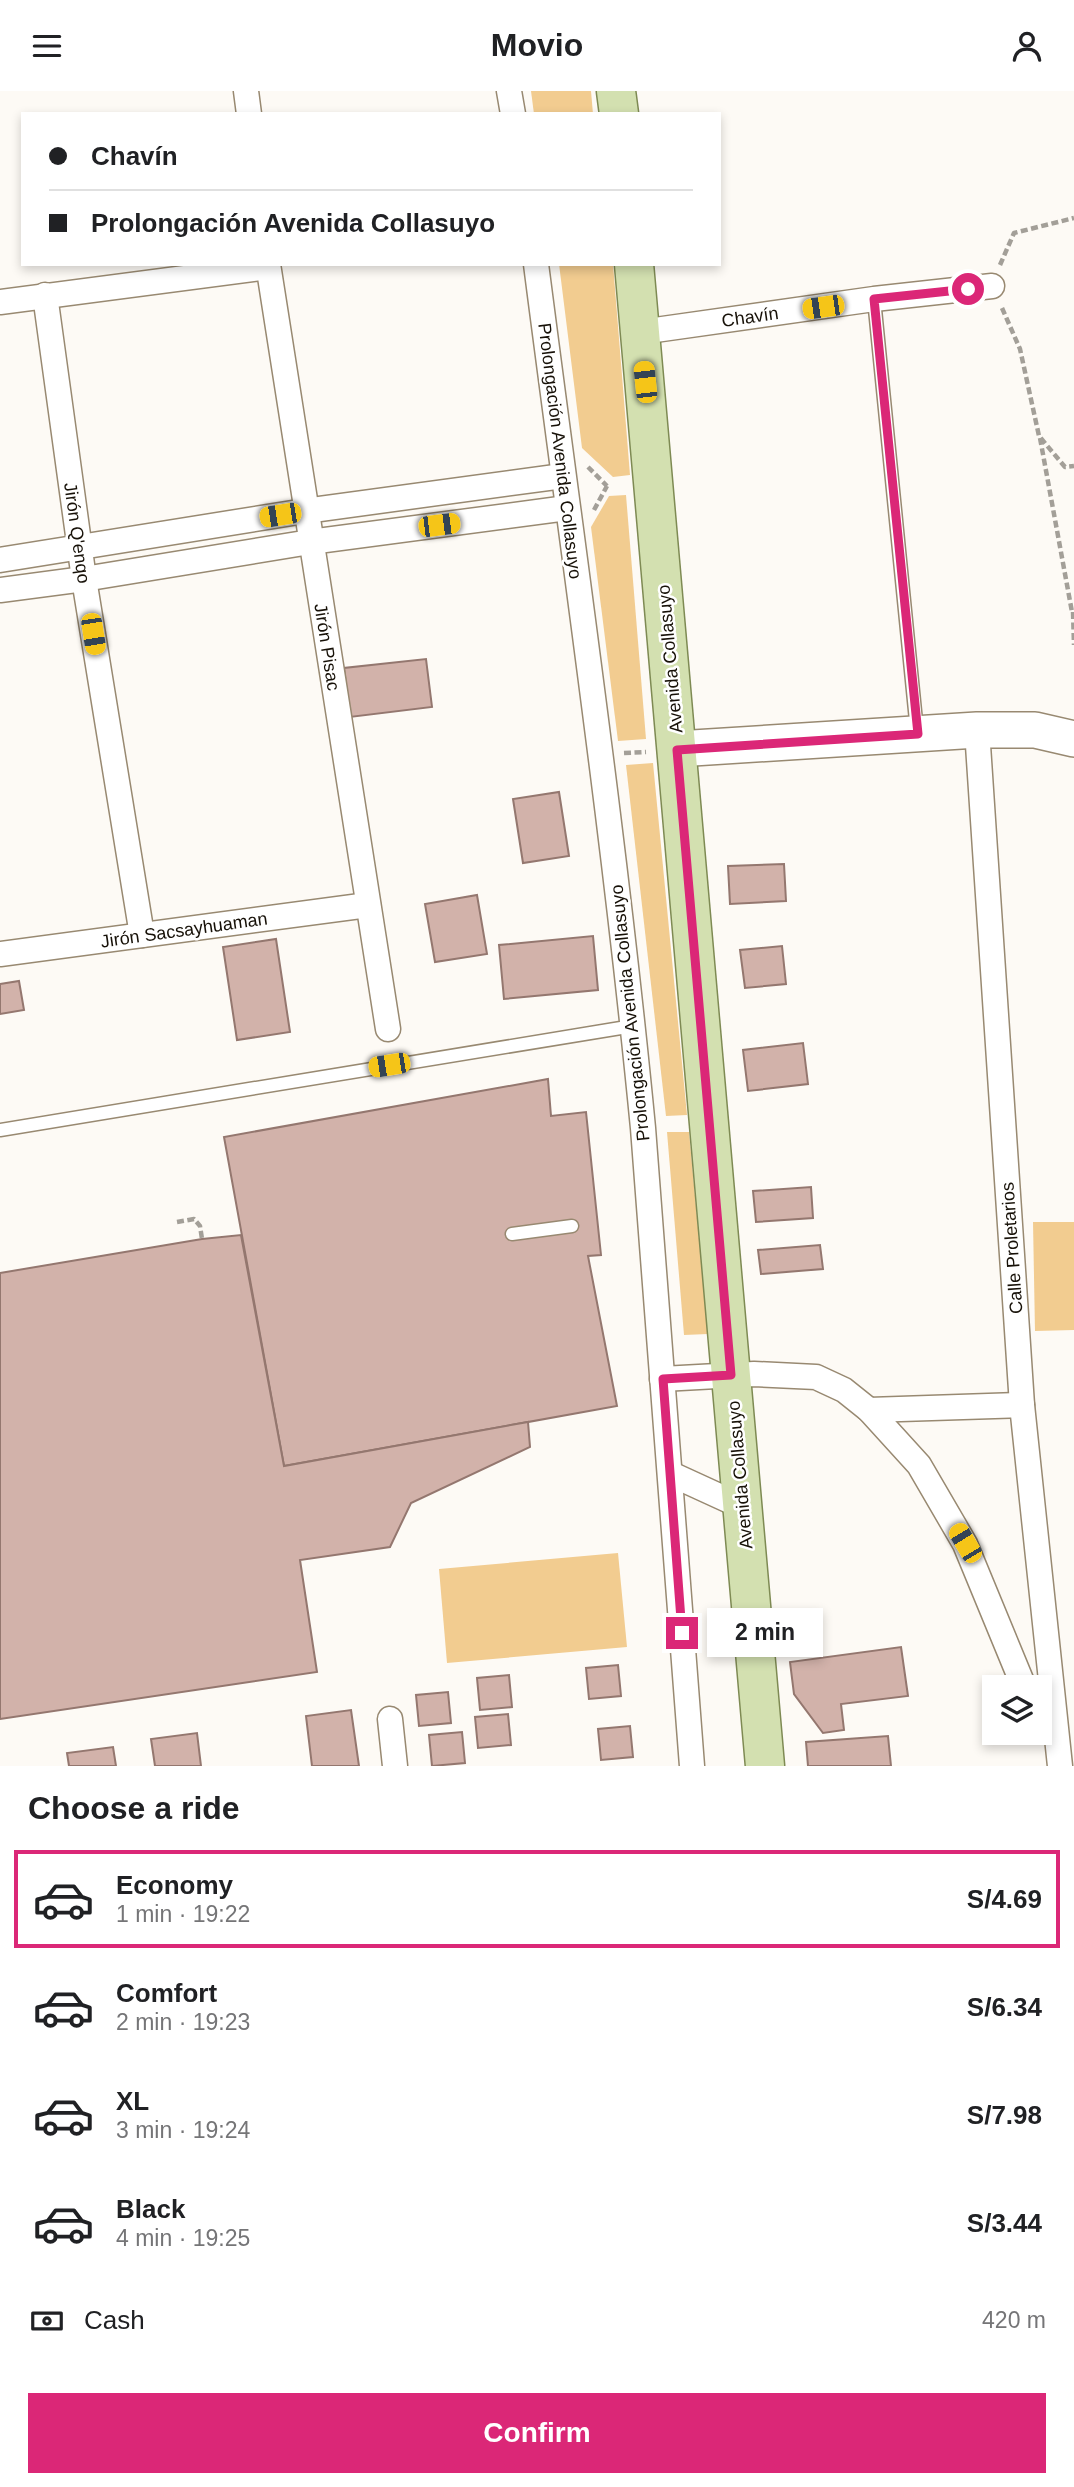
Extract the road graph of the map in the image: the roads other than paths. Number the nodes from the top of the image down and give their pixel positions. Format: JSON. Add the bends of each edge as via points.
{"nodes":[{"id":1,"x":246,"y":91,"type":"edge"},
{"id":2,"x":509,"y":91,"type":"edge"},
{"id":3,"x":616,"y":91,"type":"edge"},
{"id":4,"x":249,"y":112,"type":"edge"},
{"id":5,"x":513,"y":112,"type":"edge"},
{"id":6,"x":619,"y":112,"type":"edge"},
{"id":7,"x":268,"y":266,"type":"edge"},
{"id":8,"x":536,"y":266,"type":"edge"},
{"id":9,"x":634,"y":266,"type":"edge"},
{"id":10,"x":992,"y":286,"type":"road end"},
{"id":11,"x":45,"y":295,"type":"junction"},
{"id":12,"x":874,"y":299,"type":"junction"},
{"id":13,"x":0,"y":302,"type":"edge"},
{"id":14,"x":640,"y":332,"type":"junction"},
{"id":15,"x":564,"y":477,"type":"junction"},
{"id":16,"x":305,"y":511,"type":"junction"},
{"id":17,"x":578,"y":513,"type":"junction"},
{"id":18,"x":310,"y":542,"type":"junction"},
{"id":19,"x":79,"y":548,"type":"junction"},
{"id":20,"x":0,"y":560,"type":"edge"},
{"id":21,"x":83,"y":579,"type":"junction"},
{"id":22,"x":0,"y":590,"type":"edge"},
{"id":23,"x":977,"y":730,"type":"junction"},
{"id":24,"x":918,"y":734,"type":"junction"},
{"id":25,"x":1074,"y":739,"type":"edge"},
{"id":26,"x":663,"y":750,"type":"junction"},
{"id":27,"x":368,"y":905,"type":"junction"},
{"id":28,"x":142,"y":935,"type":"junction"},
{"id":29,"x":0,"y":954,"type":"edge"},
{"id":30,"x":633,"y":1025,"type":"junction"},
{"id":31,"x":388,"y":1029,"type":"dead end"},
{"id":32,"x":0,"y":1130,"type":"edge"},
{"id":33,"x":572,"y":1226,"type":"dead end"},
{"id":34,"x":512,"y":1234,"type":"dead end"},
{"id":35,"x":731,"y":1375,"type":"junction"},
{"id":36,"x":663,"y":1379,"type":"junction"},
{"id":37,"x":1022,"y":1405,"type":"junction"},
{"id":38,"x":869,"y":1410,"type":"junction"},
{"id":39,"x":671,"y":1474,"type":"junction"},
{"id":40,"x":743,"y":1507,"type":"junction"},
{"id":41,"x":1019,"y":1675,"type":"edge"},
{"id":42,"x":390,"y":1719,"type":"dead end"},
{"id":43,"x":1044,"y":1745,"type":"edge"},
{"id":44,"x":395,"y":1766,"type":"edge"},
{"id":45,"x":692,"y":1766,"type":"edge"},
{"id":46,"x":765,"y":1766,"type":"edge"},
{"id":47,"x":1051,"y":1766,"type":"edge"},
{"id":48,"x":1060,"y":1766,"type":"edge"}],
"edges":[{"from":1,"to":4,"type":"street"},
{"from":2,"to":5,"type":"street"},
{"from":3,"to":6,"type":"main road"},
{"from":7,"to":11,"type":"street"},
{"from":7,"to":16,"type":"street","name":"Jirón Pisac"},
{"from":8,"to":15,"type":"street","name":"Prolongación Avenida Collasuyo"},
{"from":9,"to":14,"type":"main road","name":"Avenida Collasuyo"},
{"from":10,"to":12,"type":"street","name":"Chavín"},
{"from":11,"to":13,"type":"street"},
{"from":11,"to":19,"type":"street","name":"Jirón Q'enqo"},
{"from":12,"to":14,"type":"street","name":"Chavín"},
{"from":12,"to":24,"type":"lane"},
{"from":14,"to":26,"type":"main road","name":"Avenida Collasuyo"},
{"from":15,"to":16,"type":"street"},
{"from":15,"to":17,"type":"street","name":"Prolongación Avenida Collasuyo"},
{"from":16,"to":18,"type":"street","name":"Jirón Pisac"},
{"from":16,"to":19,"type":"street"},
{"from":17,"to":18,"type":"street"},
{"from":17,"to":30,"type":"street","name":"Prolongación Avenida Collasuyo"},
{"from":18,"to":21,"type":"street"},
{"from":18,"to":27,"type":"street","name":"Jirón Pisac"},
{"from":19,"to":20,"type":"street"},
{"from":19,"to":21,"type":"street","name":"Jirón Q'enqo"},
{"from":21,"to":22,"type":"street"},
{"from":21,"to":28,"type":"street","name":"Jirón Q'enqo"},
{"from":23,"to":24,"type":"street"},
{"from":23,"to":25,"type":"street","via":[[1035,730]]},
{"from":23,"to":37,"type":"street","name":"Calle Proletarios"},
{"from":24,"to":26,"type":"street"},
{"from":26,"to":35,"type":"main road","name":"Avenida Collasuyo"},
{"from":27,"to":28,"type":"street","name":"Jirón Sacsayhuaman"},
{"from":27,"to":31,"type":"street","name":"Jirón Pisac"},
{"from":28,"to":29,"type":"street","name":"Jirón Sacsayhuaman"},
{"from":30,"to":32,"type":"lane"},
{"from":30,"to":36,"type":"street","name":"Prolongación Avenida Collasuyo"},
{"from":33,"to":34,"type":"lane"},
{"from":35,"to":36,"type":"street"},
{"from":35,"to":38,"type":"street","via":[[816,1377]]},
{"from":35,"to":40,"type":"main road","name":"Avenida Collasuyo"},
{"from":36,"to":39,"type":"street","name":"Prolongación Avenida Collasuyo"},
{"from":37,"to":38,"type":"street"},
{"from":37,"to":48,"type":"street","name":"Calle Proletarios"},
{"from":38,"to":41,"type":"street","via":[[919,1465],[965,1543]]},
{"from":39,"to":40,"type":"street"},
{"from":39,"to":45,"type":"street","name":"Prolongación Avenida Collasuyo"},
{"from":40,"to":46,"type":"main road","name":"Avenida Collasuyo"},
{"from":42,"to":44,"type":"street"},
{"from":43,"to":47,"type":"street"}]}
